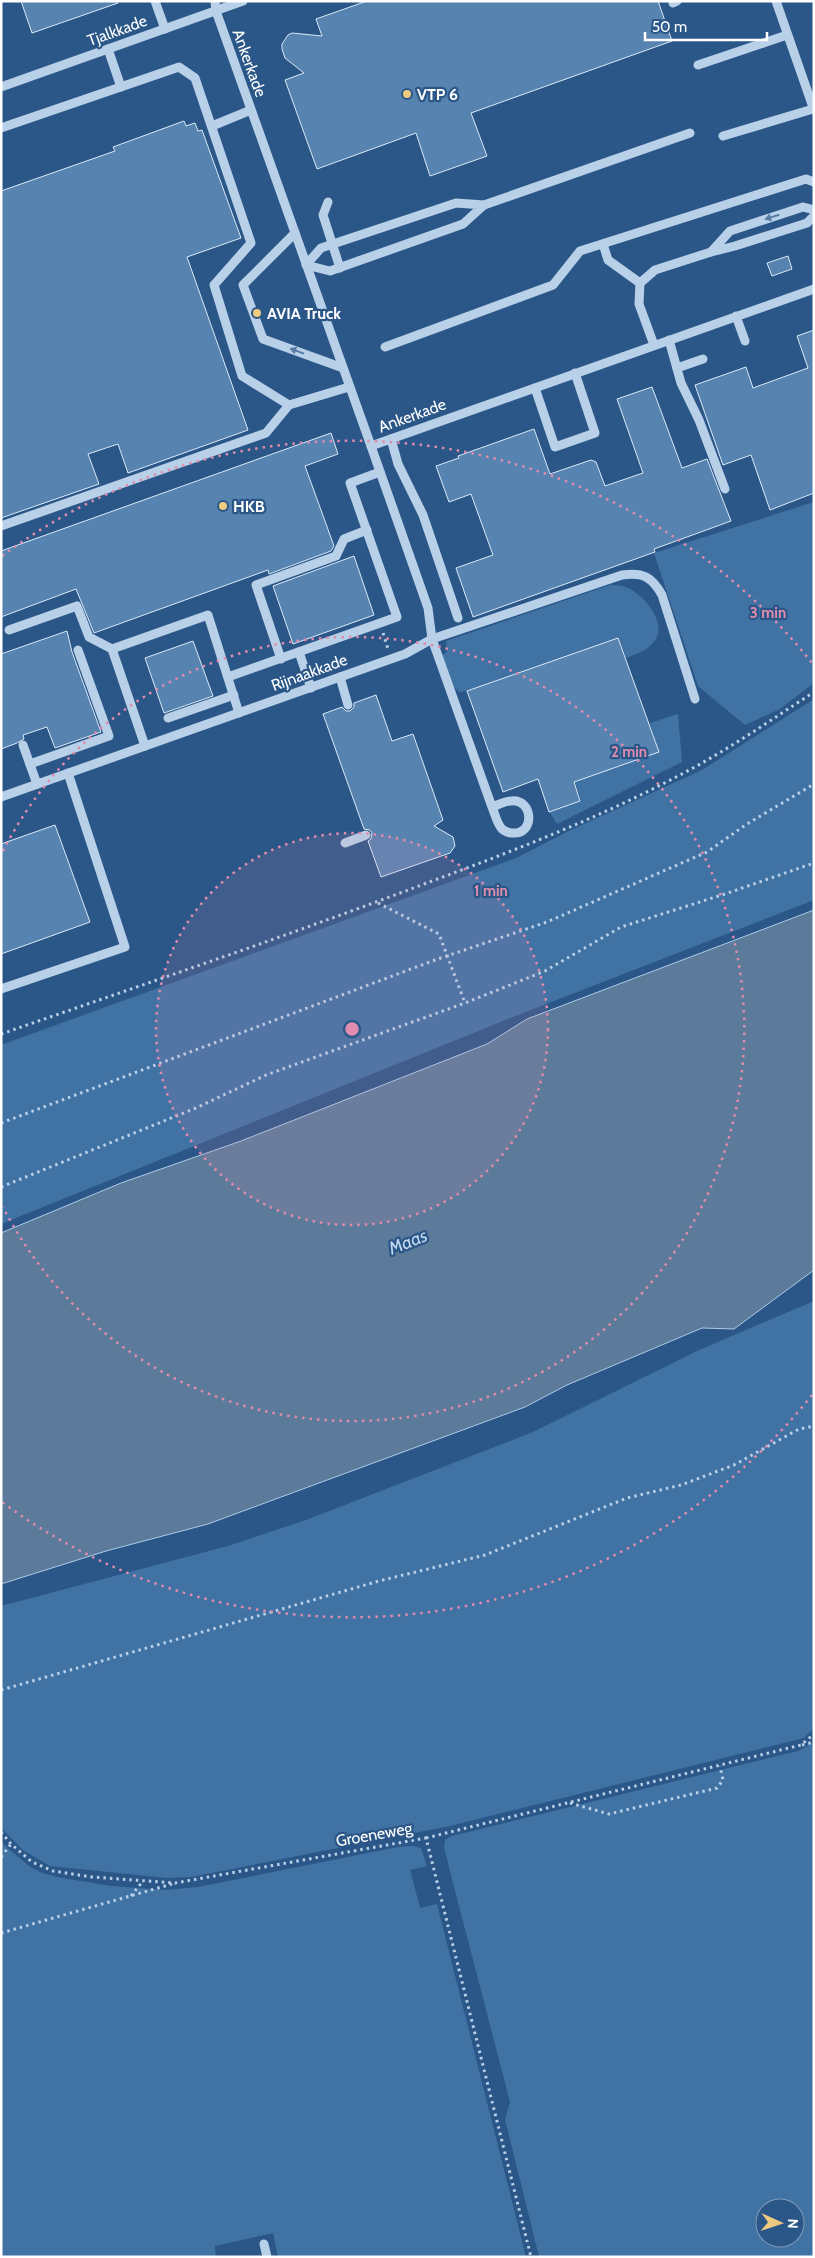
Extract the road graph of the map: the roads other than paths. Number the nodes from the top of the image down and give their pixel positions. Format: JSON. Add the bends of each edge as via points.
{"nodes":[{"id":1,"x":156,"y":1,"type":"edge"},
{"id":2,"x":243,"y":1,"type":"edge"},
{"id":3,"x":776,"y":1,"type":"edge"},
{"id":4,"x":216,"y":6,"type":"edge"},
{"id":5,"x":165,"y":29,"type":"junction"},
{"id":6,"x":787,"y":34,"type":"junction"},
{"id":7,"x":108,"y":49,"type":"junction"},
{"id":8,"x":698,"y":65,"type":"dead end"},
{"id":9,"x":1,"y":87,"type":"edge"},
{"id":10,"x":121,"y":87,"type":"junction"},
{"id":11,"x":813,"y":109,"type":"edge"},
{"id":12,"x":251,"y":110,"type":"junction"},
{"id":13,"x":212,"y":126,"type":"junction"},
{"id":14,"x":1,"y":128,"type":"edge"},
{"id":15,"x":690,"y":133,"type":"dead end"},
{"id":16,"x":723,"y":136,"type":"dead end"},
{"id":17,"x":814,"y":182,"type":"edge"},
{"id":18,"x":328,"y":202,"type":"dead end"},
{"id":19,"x":484,"y":205,"type":"junction"},
{"id":20,"x":814,"y":210,"type":"edge"},
{"id":21,"x":814,"y":216,"type":"edge"},
{"id":22,"x":295,"y":233,"type":"junction"},
{"id":23,"x":332,"y":244,"type":"junction"},
{"id":24,"x":603,"y":244,"type":"junction"},
{"id":25,"x":711,"y":252,"type":"junction"},
{"id":26,"x":306,"y":265,"type":"junction"},
{"id":27,"x":340,"y":268,"type":"junction"},
{"id":28,"x":640,"y":283,"type":"junction"},
{"id":29,"x":814,"y":289,"type":"edge"},
{"id":30,"x":736,"y":316,"type":"junction"},
{"id":31,"x":669,"y":340,"type":"junction"},
{"id":32,"x":745,"y":341,"type":"dead end"},
{"id":33,"x":654,"y":346,"type":"junction"},
{"id":34,"x":385,"y":347,"type":"dead end"},
{"id":35,"x":702,"y":360,"type":"dead end"},
{"id":36,"x":343,"y":368,"type":"junction"},
{"id":37,"x":677,"y":368,"type":"junction"},
{"id":38,"x":576,"y":373,"type":"junction"},
{"id":39,"x":349,"y":387,"type":"junction"},
{"id":40,"x":535,"y":388,"type":"junction"},
{"id":41,"x":289,"y":405,"type":"junction"},
{"id":42,"x":390,"y":439,"type":"junction"},
{"id":43,"x":370,"y":446,"type":"junction"},
{"id":44,"x":380,"y":472,"type":"junction"},
{"id":45,"x":725,"y":489,"type":"dead end"},
{"id":46,"x":1,"y":526,"type":"edge"},
{"id":47,"x":367,"y":530,"type":"junction"},
{"id":48,"x":458,"y":618,"type":"dead end"},
{"id":49,"x":9,"y":630,"type":"dead end"},
{"id":50,"x":432,"y":639,"type":"junction"},
{"id":51,"x":112,"y":649,"type":"junction"},
{"id":52,"x":78,"y":650,"type":"dead end"},
{"id":53,"x":298,"y":652,"type":"junction"},
{"id":54,"x":281,"y":659,"type":"junction"},
{"id":55,"x":228,"y":677,"type":"junction"},
{"id":56,"x":340,"y":677,"type":"junction"},
{"id":57,"x":311,"y":688,"type":"junction"},
{"id":58,"x":234,"y":695,"type":"junction"},
{"id":59,"x":695,"y":699,"type":"dead end"},
{"id":60,"x":348,"y":705,"type":"dead end"},
{"id":61,"x":239,"y":713,"type":"junction"},
{"id":62,"x":168,"y":718,"type":"dead end"},
{"id":63,"x":23,"y":745,"type":"dead end"},
{"id":64,"x":145,"y":746,"type":"junction"},
{"id":65,"x":30,"y":764,"type":"junction"},
{"id":66,"x":68,"y":773,"type":"junction"},
{"id":67,"x":37,"y":784,"type":"junction"},
{"id":68,"x":1,"y":797,"type":"edge"},
{"id":69,"x":492,"y":807,"type":"junction"},
{"id":70,"x":366,"y":836,"type":"dead end"},
{"id":71,"x":345,"y":843,"type":"dead end"},
{"id":72,"x":1,"y":989,"type":"edge"},
{"id":73,"x":264,"y":2244,"type":"dead end"},
{"id":74,"x":267,"y":2257,"type":"edge"}],
"edges":[{"from":1,"to":5,"type":"street"},
{"from":2,"to":4,"type":"street","name":"Tjalkkade"},
{"from":3,"to":6,"type":"street"},
{"from":4,"to":5,"type":"street","name":"Tjalkkade"},
{"from":4,"to":12,"type":"street","name":"Ankerkade"},
{"from":5,"to":7,"type":"street","name":"Tjalkkade"},
{"from":6,"to":8,"type":"street"},
{"from":6,"to":11,"type":"street"},
{"from":7,"to":9,"type":"street","name":"Tjalkkade"},
{"from":7,"to":10,"type":"street"},
{"from":10,"to":13,"type":"street","via":[[179,67],[196,78]]},
{"from":10,"to":14,"type":"street"},
{"from":11,"to":16,"type":"street"},
{"from":12,"to":13,"type":"street"},
{"from":12,"to":22,"type":"street","name":"Ankerkade"},
{"from":13,"to":41,"type":"street","via":[[251,244],[214,285],[242,376]]},
{"from":15,"to":19,"type":"street"},
{"from":17,"to":24,"type":"street","via":[[806,179]]},
{"from":18,"to":23,"type":"street","via":[[323,215]]},
{"from":19,"to":23,"type":"street","via":[[456,203]]},
{"from":19,"to":27,"type":"street","via":[[463,224]]},
{"from":20,"to":25,"type":"street","one_way":true,"via":[[803,207],[730,231]]},
{"from":21,"to":25,"type":"street","via":[[806,223]]},
{"from":22,"to":26,"type":"street","name":"Ankerkade"},
{"from":36,"to":22,"type":"street","one_way":true,"via":[[263,339],[242,284]]},
{"from":23,"to":26,"type":"street","via":[[321,248]]},
{"from":23,"to":27,"type":"street"},
{"from":24,"to":28,"type":"street","via":[[608,260]]},
{"from":24,"to":34,"type":"street","via":[[580,251],[553,285]]},
{"from":25,"to":28,"type":"street","via":[[655,270]]},
{"from":26,"to":27,"type":"street","via":[[330,271]]},
{"from":26,"to":36,"type":"street","name":"Ankerkade"},
{"from":28,"to":33,"type":"street","via":[[639,304]]},
{"from":29,"to":30,"type":"street","name":"Ankerkade"},
{"from":30,"to":31,"type":"street","name":"Ankerkade"},
{"from":30,"to":32,"type":"street"},
{"from":31,"to":33,"type":"street","name":"Ankerkade"},
{"from":31,"to":37,"type":"street"},
{"from":33,"to":38,"type":"street","name":"Ankerkade"},
{"from":35,"to":37,"type":"street"},
{"from":36,"to":39,"type":"street","name":"Ankerkade"},
{"from":37,"to":45,"type":"street"},
{"from":38,"to":40,"type":"street","name":"Ankerkade"},
{"from":38,"to":40,"type":"street","via":[[595,433],[556,447]]},
{"from":39,"to":41,"type":"street"},
{"from":39,"to":43,"type":"street","name":"Ankerkade"},
{"from":40,"to":42,"type":"street","name":"Ankerkade"},
{"from":41,"to":46,"type":"street","via":[[266,433]]},
{"from":42,"to":43,"type":"street","name":"Ankerkade"},
{"from":42,"to":48,"type":"street","via":[[398,464],[423,515]]},
{"from":43,"to":44,"type":"street"},
{"from":44,"to":47,"type":"street","via":[[350,483]]},
{"from":44,"to":50,"type":"street","via":[[428,608]]},
{"from":47,"to":53,"type":"street","via":[[397,617]]},
{"from":47,"to":54,"type":"street","via":[[344,539],[336,556],[256,585]]},
{"from":49,"to":51,"type":"street","via":[[77,606],[89,637]]},
{"from":50,"to":56,"type":"street","name":"Rijnaakkade","via":[[405,654]]},
{"from":50,"to":59,"type":"street","name":"Rijnaakkade","via":[[636,573],[655,581],[662,595]]},
{"from":50,"to":69,"type":"street"},
{"from":51,"to":55,"type":"street","via":[[208,615]]},
{"from":51,"to":64,"type":"street"},
{"from":52,"to":65,"type":"street","via":[[109,736]]},
{"from":53,"to":54,"type":"street"},
{"from":53,"to":57,"type":"street"},
{"from":54,"to":55,"type":"street"},
{"from":55,"to":58,"type":"street"},
{"from":56,"to":57,"type":"street","name":"Rijnaakkade"},
{"from":56,"to":60,"type":"street"},
{"from":57,"to":61,"type":"street","name":"Rijnaakkade"},
{"from":58,"to":61,"type":"street"},
{"from":58,"to":62,"type":"street"},
{"from":61,"to":64,"type":"street","name":"Rijnaakkade"},
{"from":63,"to":65,"type":"street"},
{"from":64,"to":66,"type":"street","name":"Rijnaakkade"},
{"from":65,"to":67,"type":"street"},
{"from":66,"to":67,"type":"street","name":"Rijnaakkade"},
{"from":66,"to":72,"type":"street","via":[[125,947]]},
{"from":67,"to":68,"type":"street","name":"Rijnaakkade"},
{"from":69,"to":69,"type":"street","via":[[502,829],[509,833],[526,829],[529,823],[524,804],[509,801]]},
{"from":70,"to":71,"type":"street"},
{"from":73,"to":74,"type":"street"}]}
